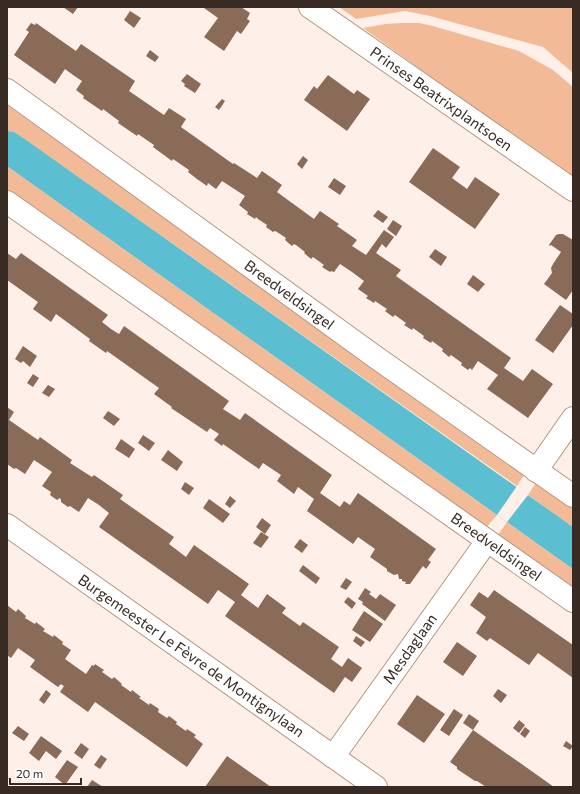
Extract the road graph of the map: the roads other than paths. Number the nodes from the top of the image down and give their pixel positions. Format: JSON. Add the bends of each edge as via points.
{"nodes":[{"id":1,"x":310,"y":7,"type":"edge"},
{"id":2,"x":7,"y":90,"type":"edge"},
{"id":3,"x":573,"y":190,"type":"edge"},
{"id":4,"x":7,"y":202,"type":"edge"},
{"id":5,"x":573,"y":418,"type":"edge"},
{"id":6,"x":536,"y":471,"type":"junction"},
{"id":7,"x":573,"y":496,"type":"edge"},
{"id":8,"x":7,"y":525,"type":"edge"},
{"id":9,"x":487,"y":541,"type":"junction"},
{"id":10,"x":573,"y":601,"type":"edge"},
{"id":11,"x":333,"y":757,"type":"junction"},
{"id":12,"x":376,"y":787,"type":"edge"}],
"edges":[{"from":1,"to":3,"type":"street","name":"Prinses Beatrixplantsoen"},
{"from":2,"to":6,"type":"street","name":"Breedveldsingel"},
{"from":4,"to":9,"type":"street","name":"Breedveldsingel"},
{"from":5,"to":6,"type":"street"},
{"from":6,"to":7,"type":"street","name":"Breedveldsingel"},
{"from":8,"to":11,"type":"street","name":"Burgemeester Le Fèvre de Montignylaan"},
{"from":9,"to":10,"type":"street","name":"Breedveldsingel"},
{"from":9,"to":11,"type":"street","name":"Mesdaglaan"},
{"from":11,"to":12,"type":"street","name":"Burgemeester Le Fèvre de Montignylaan"}]}
